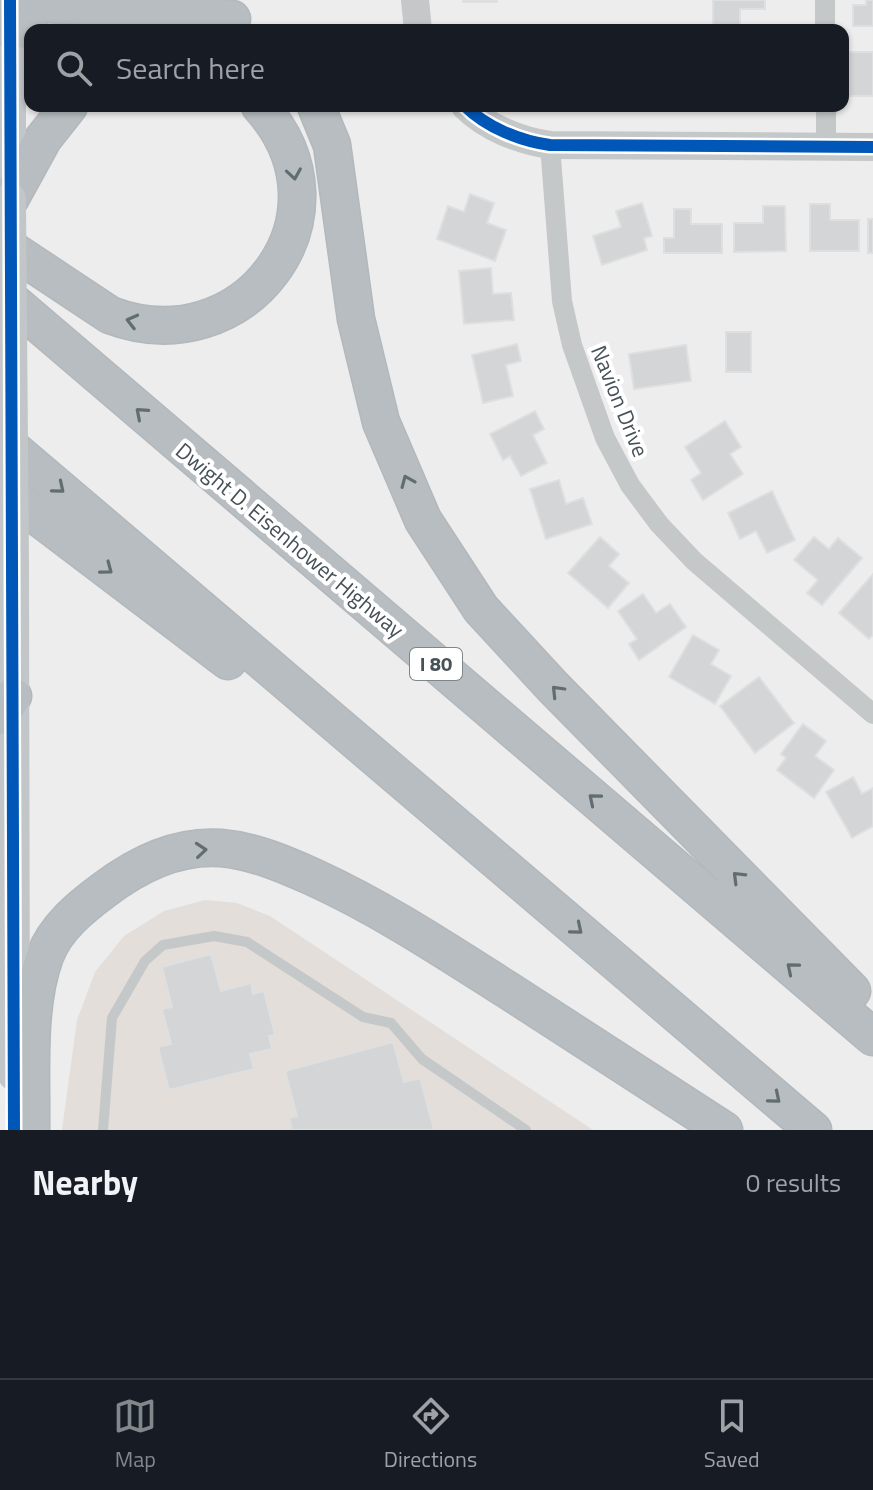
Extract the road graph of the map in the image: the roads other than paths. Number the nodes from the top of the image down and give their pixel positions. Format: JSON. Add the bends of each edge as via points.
{"nodes":[{"id":1,"x":186,"y":0,"type":"edge"},
{"id":2,"x":415,"y":0,"type":"edge"},
{"id":3,"x":825,"y":0,"type":"edge"},
{"id":4,"x":10,"y":15,"type":"edge"},
{"id":5,"x":234,"y":24,"type":"edge"},
{"id":6,"x":237,"y":24,"type":"edge"},
{"id":7,"x":417,"y":24,"type":"edge"},
{"id":8,"x":825,"y":24,"type":"edge"},
{"id":9,"x":64,"y":112,"type":"edge"},
{"id":10,"x":265,"y":112,"type":"edge"},
{"id":11,"x":318,"y":112,"type":"edge"},
{"id":12,"x":474,"y":112,"type":"edge"},
{"id":13,"x":826,"y":112,"type":"edge"},
{"id":14,"x":550,"y":145,"type":"junction"},
{"id":15,"x":826,"y":147,"type":"junction"},
{"id":16,"x":873,"y":147,"type":"edge"},
{"id":17,"x":10,"y":199,"type":"junction"},
{"id":18,"x":0,"y":242,"type":"edge"},
{"id":19,"x":0,"y":291,"type":"edge"},
{"id":20,"x":0,"y":438,"type":"edge"},
{"id":21,"x":0,"y":488,"type":"edge"},
{"id":22,"x":7,"y":706,"type":"edge"},
{"id":23,"x":873,"y":714,"type":"edge"},
{"id":24,"x":540,"y":897,"type":"junction"},
{"id":25,"x":873,"y":1011,"type":"edge"},
{"id":26,"x":873,"y":1037,"type":"edge"},
{"id":27,"x":14,"y":1130,"type":"edge"},
{"id":28,"x":31,"y":1130,"type":"edge"},
{"id":29,"x":103,"y":1130,"type":"edge"},
{"id":30,"x":526,"y":1130,"type":"edge"},
{"id":31,"x":724,"y":1130,"type":"edge"},
{"id":32,"x":813,"y":1130,"type":"edge"}],
"edges":[{"from":1,"to":6,"type":"highway"},
{"from":2,"to":7,"type":"main road"},
{"from":3,"to":8,"type":"street"},
{"from":4,"to":5,"type":"highway","via":[[156,9]]},
{"from":4,"to":17,"type":"main road"},
{"from":9,"to":17,"type":"highway"},
{"from":10,"to":18,"type":"highway","one_way":true,"via":[[293,162],[295,220],[270,273],[226,310],[182,325],[127,321]]},
{"from":25,"to":11,"type":"highway","one_way":true,"via":[[481,609],[423,520],[381,422],[356,319],[332,145]]},
{"from":12,"to":14,"type":"main road","via":[[500,130]]},
{"from":13,"to":15,"type":"street"},
{"from":14,"to":15,"type":"main road"},
{"from":14,"to":23,"type":"street","name":"Navion Drive","via":[[562,301],[572,345],[605,438],[630,485],[694,561]]},
{"from":15,"to":16,"type":"main road"},
{"from":17,"to":22,"type":"main road","bridge":true,"via":[[13,568]]},
{"from":26,"to":19,"type":"highway","name":"Dwight D. Eisenhower Highway","number":"I 80","one_way":true},
{"from":20,"to":24,"type":"highway","one_way":true},
{"from":21,"to":24,"type":"highway","one_way":true},
{"from":22,"to":27,"type":"main road"},
{"from":24,"to":32,"type":"highway","one_way":true},
{"from":28,"to":31,"type":"highway","one_way":true,"via":[[34,1006],[45,953],[60,930],[113,883],[168,853],[220,848],[271,858],[348,893]]},
{"from":29,"to":30,"type":"lane","via":[[112,1018],[145,961],[163,945],[214,936],[247,942],[363,1017],[391,1023],[422,1059]]}]}
